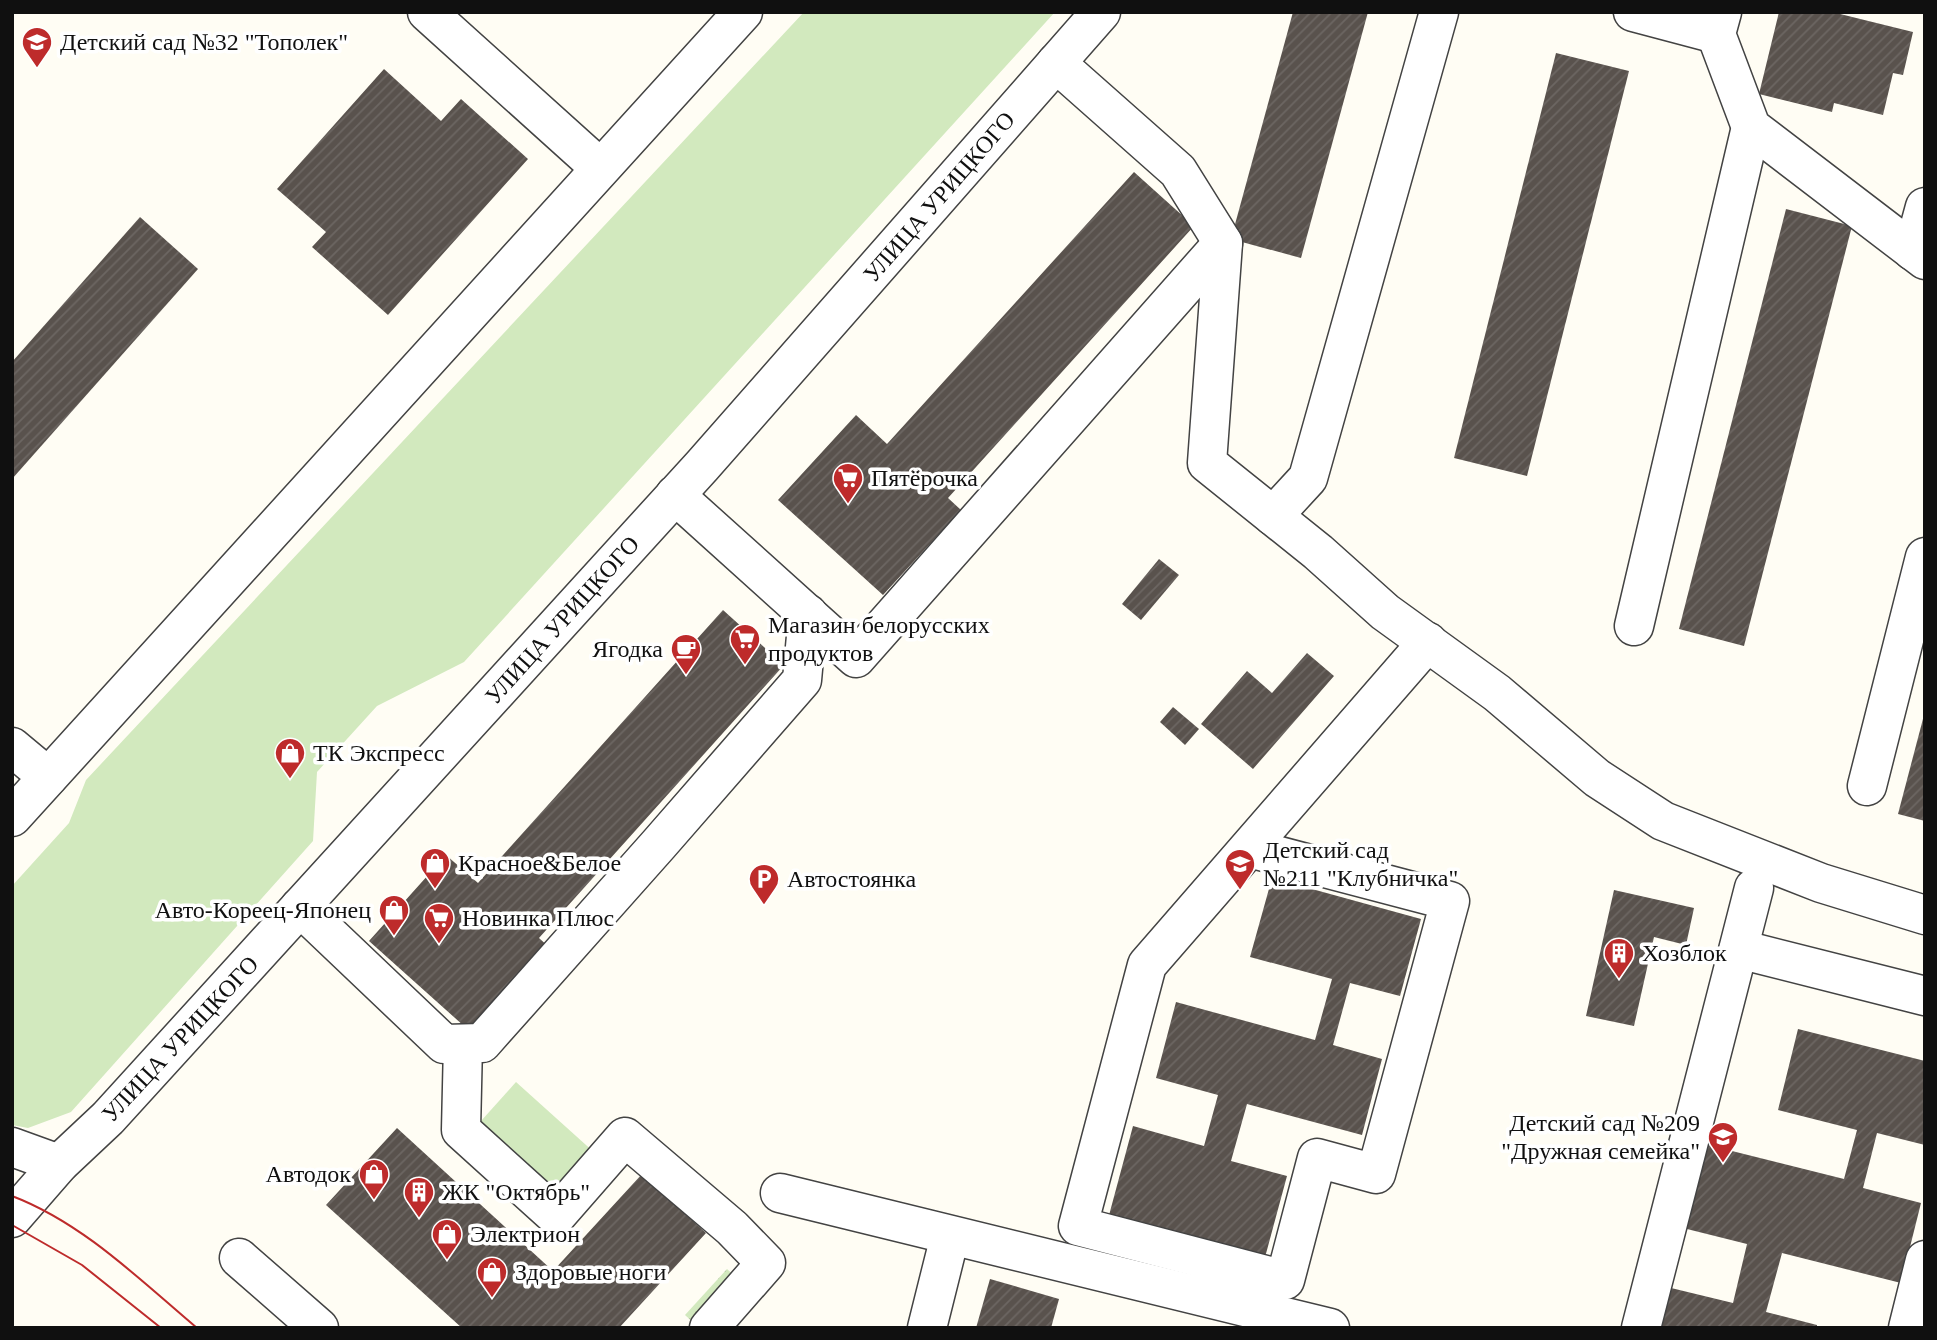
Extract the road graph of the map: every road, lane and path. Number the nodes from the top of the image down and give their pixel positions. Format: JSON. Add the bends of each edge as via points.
{"nodes":[{"id":1,"x":427,"y":12,"type":"edge"},
{"id":2,"x":743,"y":12,"type":"edge"},
{"id":3,"x":1101,"y":12,"type":"edge"},
{"id":4,"x":1439,"y":12,"type":"edge"},
{"id":5,"x":1633,"y":12,"type":"edge"},
{"id":6,"x":1719,"y":23,"type":"edge"},
{"id":7,"x":1056,"y":63,"type":"junction"},
{"id":8,"x":1751,"y":127,"type":"junction"},
{"id":9,"x":600,"y":168,"type":"junction"},
{"id":10,"x":1925,"y":207,"type":"edge"},
{"id":11,"x":1223,"y":243,"type":"junction"},
{"id":12,"x":1919,"y":255,"type":"edge"},
{"id":13,"x":675,"y":495,"type":"junction"},
{"id":14,"x":1273,"y":516,"type":"junction"},
{"id":15,"x":1925,"y":557,"type":"edge"},
{"id":16,"x":808,"y":614,"type":"junction"},
{"id":17,"x":1634,"y":626,"type":"dead end"},
{"id":18,"x":1428,"y":642,"type":"junction"},
{"id":19,"x":12,"y":747,"type":"edge"},
{"id":20,"x":48,"y":777,"type":"junction"},
{"id":21,"x":1867,"y":786,"type":"dead end"},
{"id":22,"x":12,"y":817,"type":"edge"},
{"id":23,"x":1249,"y":848,"type":"junction"},
{"id":24,"x":1754,"y":888,"type":"dead end"},
{"id":25,"x":300,"y":907,"type":"junction"},
{"id":26,"x":1925,"y":915,"type":"edge"},
{"id":27,"x":1739,"y":948,"type":"junction"},
{"id":28,"x":1925,"y":996,"type":"edge"},
{"id":29,"x":463,"y":1044,"type":"junction"},
{"id":30,"x":12,"y":1147,"type":"edge"},
{"id":31,"x":59,"y":1164,"type":"junction"},
{"id":32,"x":780,"y":1193,"type":"dead end"},
{"id":33,"x":12,"y":1219,"type":"edge"},
{"id":34,"x":950,"y":1236,"type":"junction"},
{"id":35,"x":239,"y":1258,"type":"dead end"},
{"id":36,"x":1925,"y":1260,"type":"edge"},
{"id":37,"x":1225,"y":1315,"type":"edge"},
{"id":38,"x":318,"y":1328,"type":"edge"},
{"id":39,"x":709,"y":1328,"type":"edge"},
{"id":40,"x":927,"y":1328,"type":"edge"},
{"id":41,"x":1330,"y":1328,"type":"edge"},
{"id":42,"x":1641,"y":1328,"type":"edge"},
{"id":43,"x":1908,"y":1328,"type":"edge"}],
"edges":[{"from":1,"to":9,"type":"street"},
{"from":2,"to":9,"type":"street"},
{"from":3,"to":7,"type":"street","name":"УЛИЦА УРИЦКОГО"},
{"from":4,"to":14,"type":"street","via":[[1308,478]]},
{"from":5,"to":6,"type":"street"},
{"from":6,"to":8,"type":"street"},
{"from":7,"to":11,"type":"street","via":[[1178,171]]},
{"from":7,"to":13,"type":"street","name":"УЛИЦА УРИЦКОГО"},
{"from":8,"to":12,"type":"street"},
{"from":8,"to":17,"type":"street"},
{"from":9,"to":20,"type":"street"},
{"from":10,"to":12,"type":"street"},
{"from":11,"to":14,"type":"street","via":[[1207,463]]},
{"from":11,"to":16,"type":"street","via":[[856,658]]},
{"from":13,"to":16,"type":"street"},
{"from":13,"to":25,"type":"street","name":"УЛИЦА УРИЦКОГО"},
{"from":14,"to":18,"type":"street","via":[[1385,612]]},
{"from":15,"to":21,"type":"street"},
{"from":16,"to":29,"type":"street","via":[[802,680],[482,1043]]},
{"from":18,"to":23,"type":"street"},
{"from":18,"to":26,"type":"street","via":[[1497,693],[1597,778],[1662,821],[1821,883]]},
{"from":19,"to":20,"type":"street"},
{"from":20,"to":22,"type":"street"},
{"from":23,"to":23,"type":"street","via":[[1147,965],[1079,1226],[1285,1280],[1317,1158],[1376,1174],[1450,901]]},
{"from":24,"to":27,"type":"street"},
{"from":25,"to":29,"type":"street","via":[[444,1044]]},
{"from":25,"to":31,"type":"street","name":"УЛИЦА УРИЦКОГО","via":[[108,1118]]},
{"from":27,"to":28,"type":"street"},
{"from":27,"to":42,"type":"street"},
{"from":29,"to":39,"type":"street","via":[[461,1130],[555,1216],[625,1137],[766,1263]]},
{"from":30,"to":31,"type":"street"},
{"from":31,"to":33,"type":"street","name":"УЛИЦА УРИЦКОГО"},
{"from":32,"to":34,"type":"street"},
{"from":34,"to":37,"type":"street"},
{"from":34,"to":40,"type":"street"},
{"from":35,"to":38,"type":"street"},
{"from":36,"to":43,"type":"street"},
{"from":37,"to":41,"type":"street"}]}
